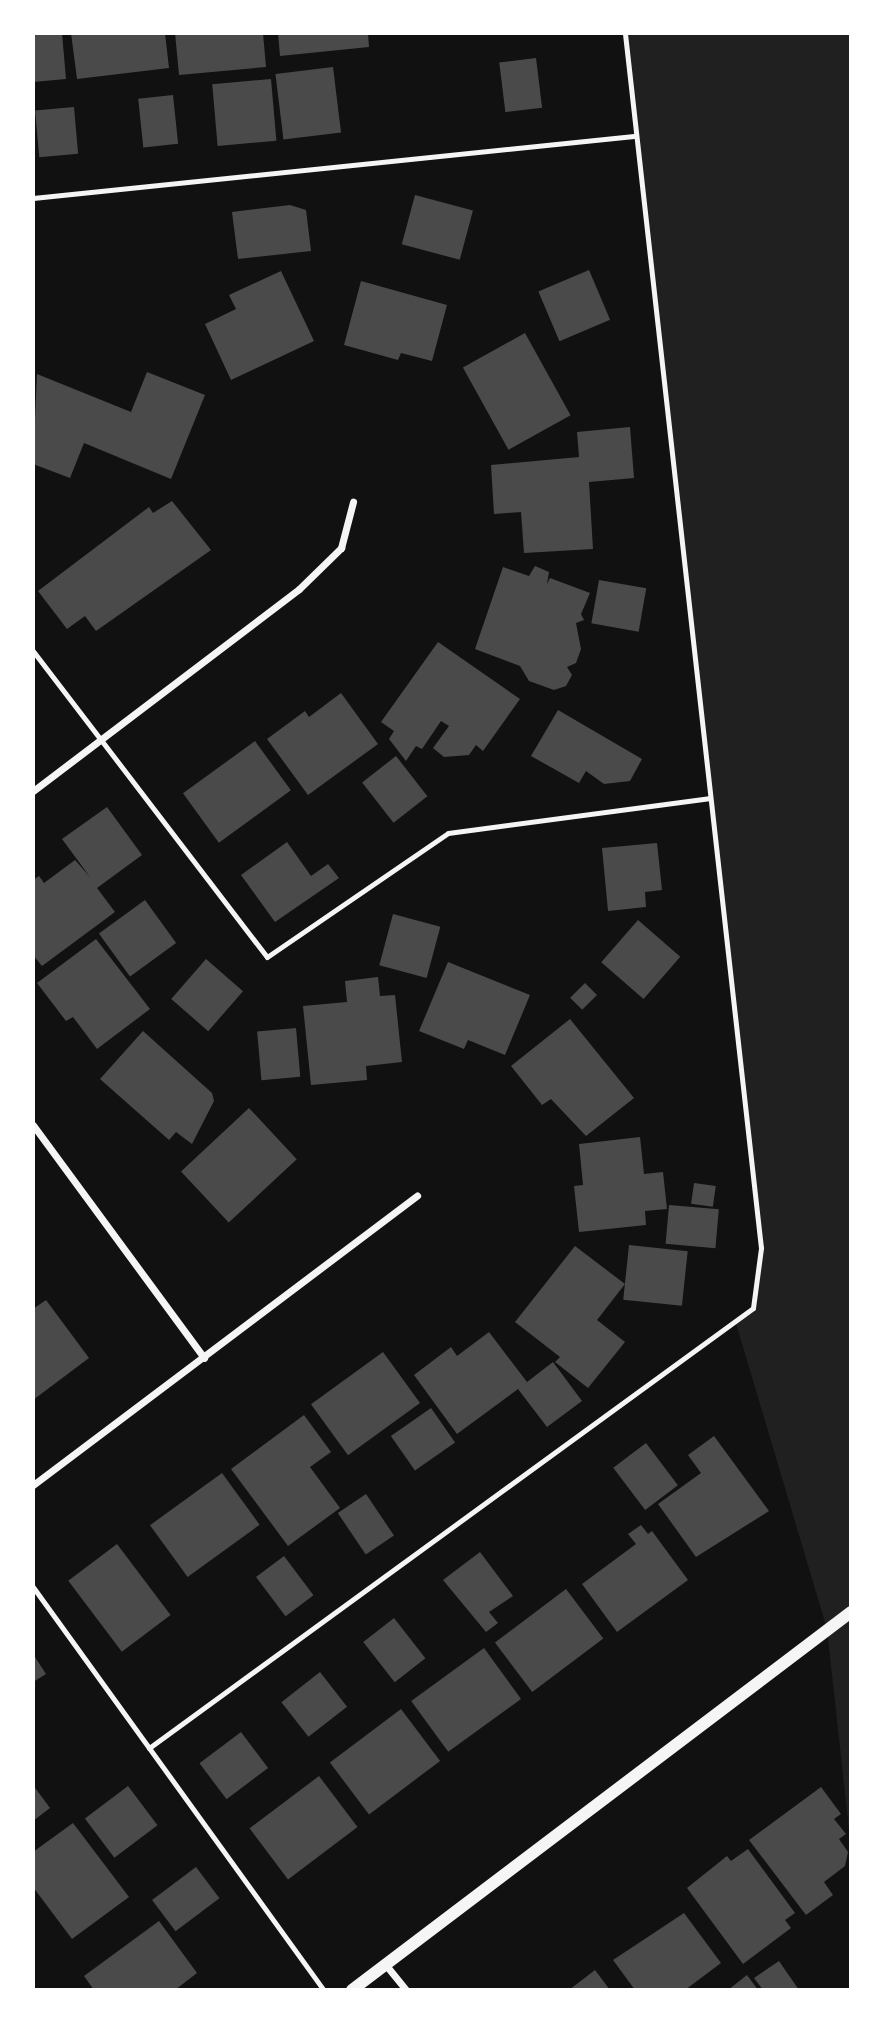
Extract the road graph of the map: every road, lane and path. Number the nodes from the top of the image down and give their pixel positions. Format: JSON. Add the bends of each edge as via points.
{"nodes":[{"id":1,"x":625,"y":33,"type":"edge"},
{"id":2,"x":634,"y":136,"type":"junction"},
{"id":3,"x":33,"y":198,"type":"edge"},
{"id":4,"x":354,"y":502,"type":"dead end"},
{"id":5,"x":33,"y":651,"type":"edge"},
{"id":6,"x":101,"y":741,"type":"junction"},
{"id":7,"x":33,"y":791,"type":"edge"},
{"id":8,"x":709,"y":798,"type":"junction"},
{"id":9,"x":33,"y":1125,"type":"edge"},
{"id":10,"x":417,"y":1196,"type":"dead end"},
{"id":11,"x":204,"y":1358,"type":"junction"},
{"id":12,"x":33,"y":1485,"type":"edge"},
{"id":13,"x":33,"y":1587,"type":"edge"},
{"id":14,"x":851,"y":1612,"type":"edge"},
{"id":15,"x":149,"y":1748,"type":"junction"},
{"id":16,"x":385,"y":1964,"type":"junction"},
{"id":17,"x":324,"y":1990,"type":"edge"},
{"id":18,"x":352,"y":1990,"type":"edge"},
{"id":19,"x":407,"y":1990,"type":"edge"}],
"edges":[{"from":1,"to":2,"type":"lane"},
{"from":2,"to":3,"type":"lane"},
{"from":2,"to":8,"type":"lane"},
{"from":4,"to":6,"type":"street","via":[[341,548],[299,589]]},
{"from":5,"to":6,"type":"lane"},
{"from":6,"to":7,"type":"street"},
{"from":6,"to":8,"type":"lane","via":[[267,957],[448,834]]},
{"from":8,"to":15,"type":"lane","via":[[761,1248],[752,1308]]},
{"from":9,"to":11,"type":"street"},
{"from":10,"to":11,"type":"street"},
{"from":11,"to":12,"type":"street"},
{"from":13,"to":15,"type":"lane"},
{"from":14,"to":16,"type":"street"},
{"from":15,"to":17,"type":"lane"},
{"from":16,"to":18,"type":"street"},
{"from":16,"to":19,"type":"street"}]}
